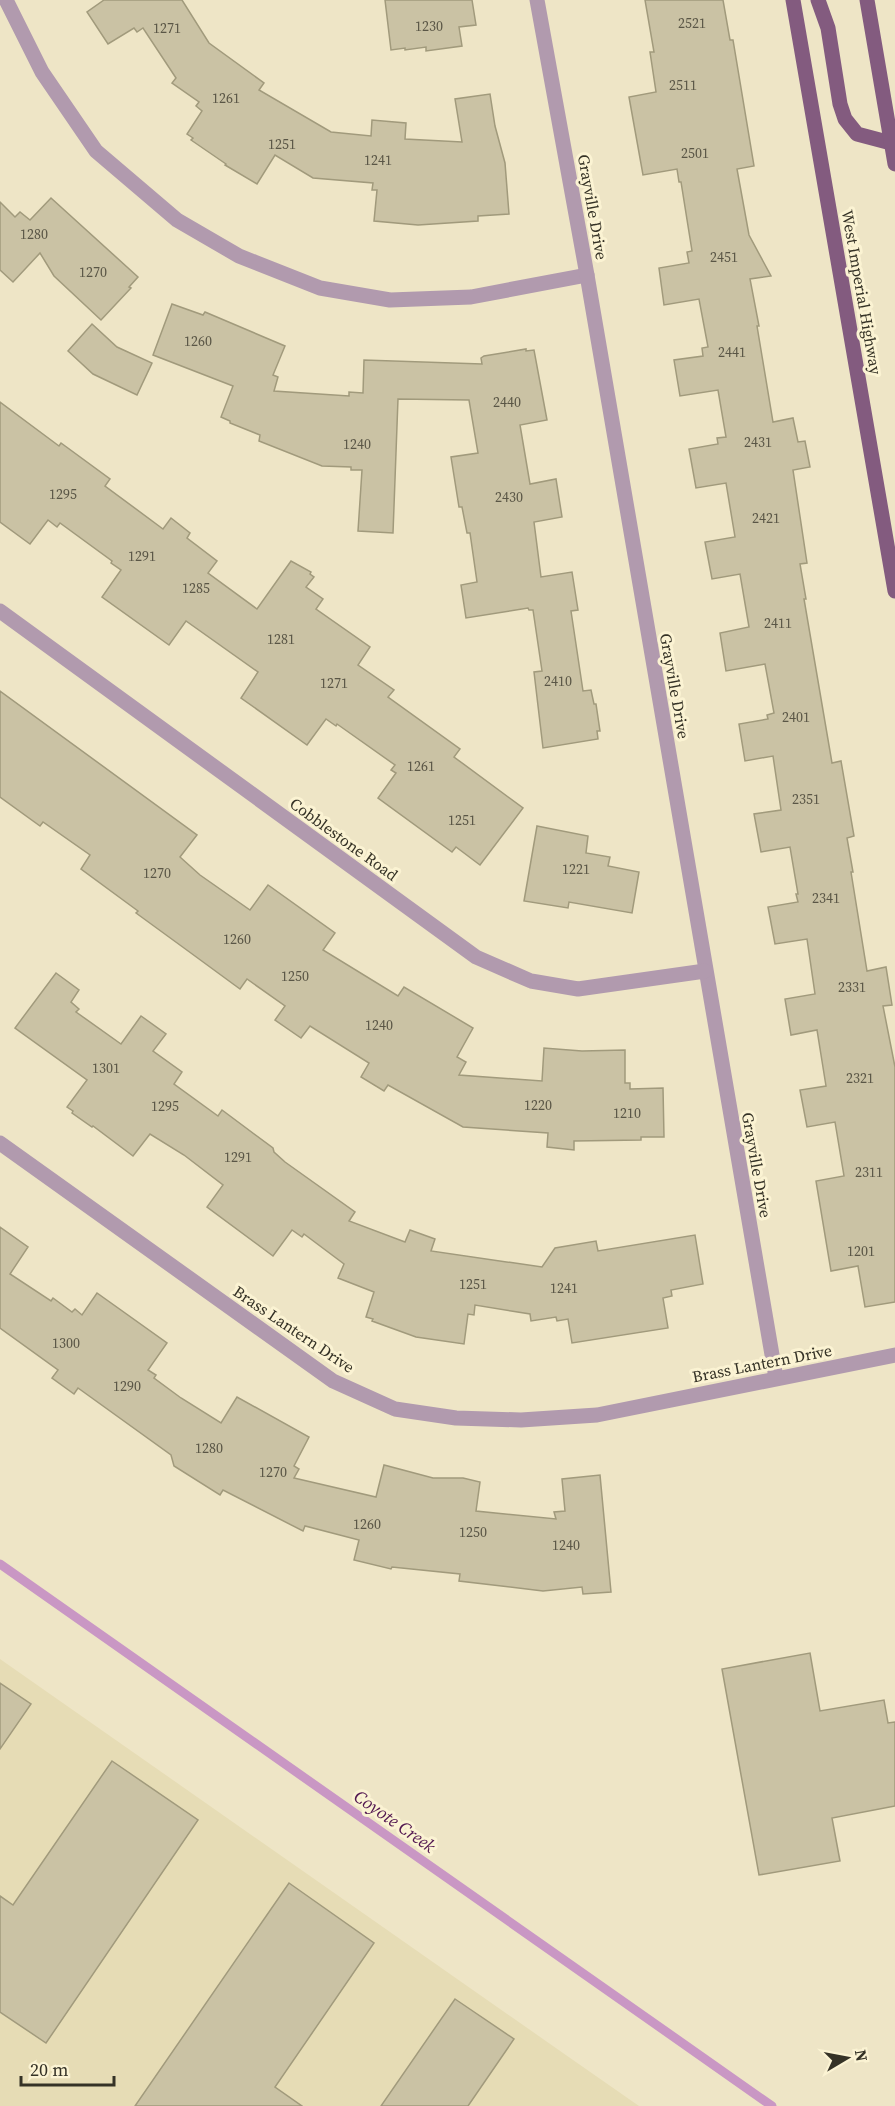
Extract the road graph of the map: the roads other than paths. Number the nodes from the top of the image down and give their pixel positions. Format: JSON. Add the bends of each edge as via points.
{"nodes":[{"id":1,"x":6,"y":0,"type":"edge"},
{"id":2,"x":537,"y":0,"type":"edge"},
{"id":3,"x":793,"y":0,"type":"edge"},
{"id":4,"x":818,"y":0,"type":"edge"},
{"id":5,"x":867,"y":0,"type":"edge"},
{"id":6,"x":893,"y":142,"type":"edge"},
{"id":7,"x":895,"y":164,"type":"edge"},
{"id":8,"x":587,"y":275,"type":"junction"},
{"id":9,"x":895,"y":591,"type":"edge"},
{"id":10,"x":0,"y":610,"type":"edge"},
{"id":11,"x":705,"y":971,"type":"junction"},
{"id":12,"x":0,"y":1143,"type":"edge"},
{"id":13,"x":895,"y":1355,"type":"edge"},
{"id":14,"x":776,"y":1378,"type":"junction"}],
"edges":[{"from":1,"to":8,"type":"street","via":[[42,72],[96,151],[177,220],[239,256],[320,288],[390,300],[471,297]]},
{"from":2,"to":8,"type":"street","name":"Grayville Drive"},
{"from":3,"to":9,"type":"main road","name":"West Imperial Highway"},
{"from":4,"to":6,"type":"main road","via":[[828,28],[845,119],[856,134]]},
{"from":5,"to":6,"type":"main road"},
{"from":6,"to":7,"type":"main road"},
{"from":8,"to":11,"type":"street","name":"Grayville Drive"},
{"from":10,"to":11,"type":"street","name":"Cobblestone Road","via":[[476,957],[531,981],[578,989]]},
{"from":11,"to":14,"type":"street","name":"Grayville Drive"},
{"from":12,"to":14,"type":"street","name":"Brass Lantern Drive","via":[[333,1381],[395,1409],[466,1419],[597,1415]]},
{"from":13,"to":14,"type":"street","name":"Brass Lantern Drive"}]}
